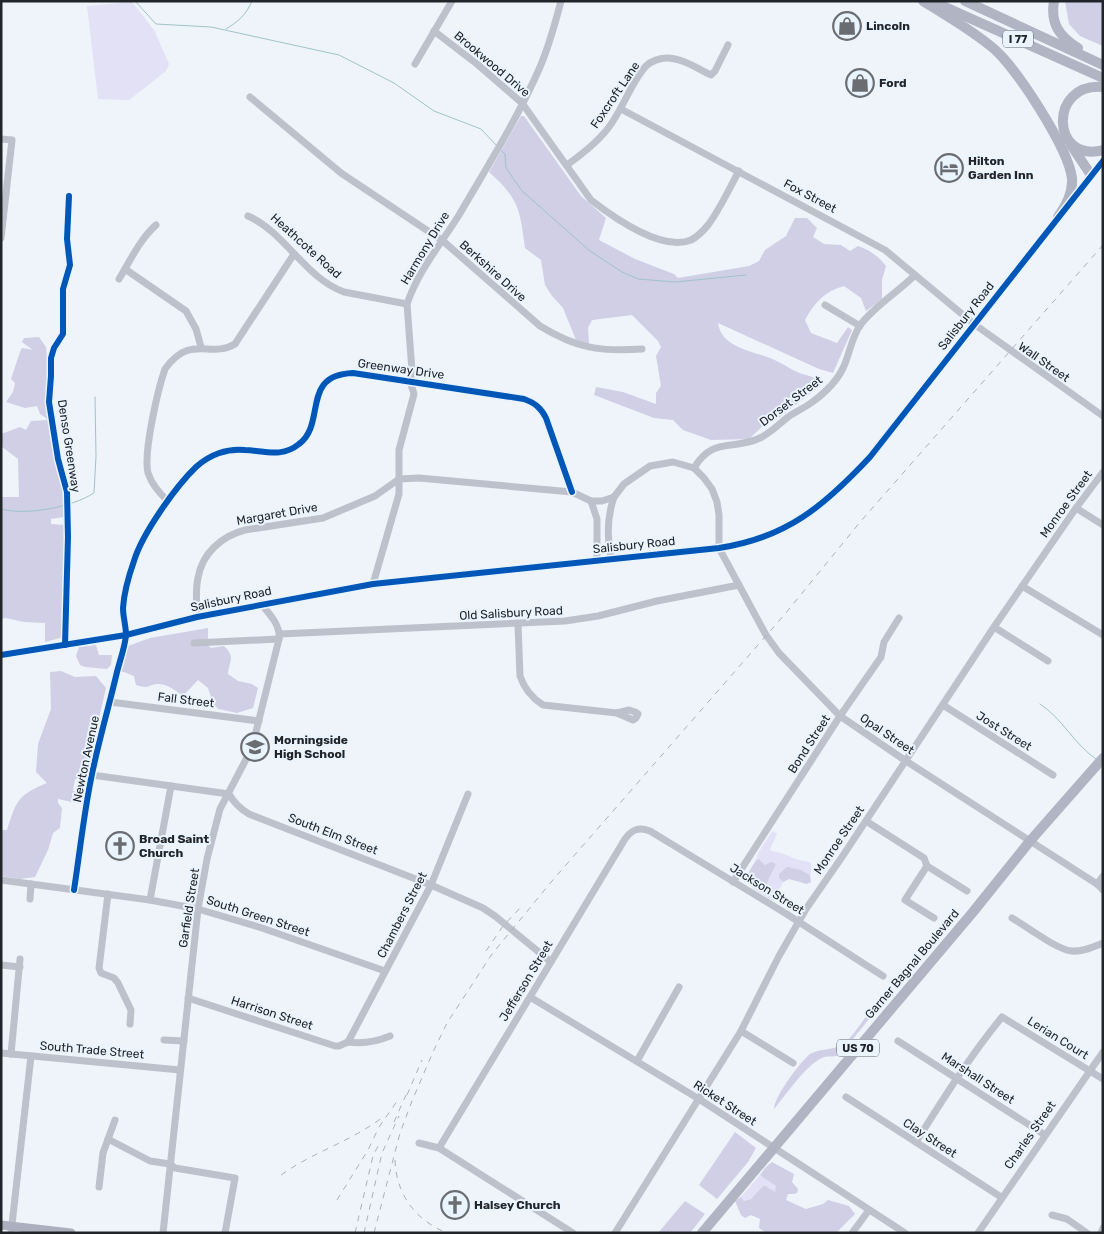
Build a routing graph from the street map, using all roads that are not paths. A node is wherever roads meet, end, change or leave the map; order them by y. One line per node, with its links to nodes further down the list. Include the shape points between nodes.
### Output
1 (452, 1): 7 (street)
2 (561, 1): 14 (street, Harmony Drive, via 540,67)
3 (923, 1): 19 (highway, via 994,49 1037,104)
4 (933, 1): 11 (highway, I 77)
5 (965, 1): 10 (highway, I 77)
6 (1054, 1): 10 (highway, via 1052,11 1059,33)
7 (434, 31): 9 (street); 14 (street, Brookwood Drive)
8 (728, 45): 15 (street, Foxcroft Lane, via 715,71 710,74 680,61 658,59 640,73)
9 (416, 64)
10 (1103, 64)
11 (1103, 78)
12 (1103, 87): 17 (highway, via 1088,87 1068,102 1061,123)
13 (250, 97): 28 (street, Berkshire Drive, via 341,173)
14 (522, 103): 21 (street, Brookwood Drive); 28 (street, Harmony Drive)
15 (621, 109): 21 (street, Foxcroft Lane, via 588,150); 22 (street, Fox Street)
16 (1, 139): 27 (street, via 12,140)
17 (1068, 141): 18 (highway, via 1085,151); 23 (highway)
18 (1103, 150)
19 (1063, 153): 23 (highway); 25 (highway, via 1072,179 1071,193)
20 (1103, 161): 23 (street, Salisbury Road)
21 (567, 165): 22 (street, Brookwood Drive, via 583,190 601,208 635,229 671,243 690,240 709,224)
22 (739, 171): 31 (street, Fox Street, via 869,240)
23 (1091, 176): 25 (street, Salisbury Road)
24 (248, 216): 29 (street, Heathcote Road, via 260,221)
25 (1058, 217): 35 (street, Salisbury Road)
26 (156, 225): 30 (street, via 142,240)
27 (1, 238)
28 (442, 241): 33 (street, Harmony Drive, via 419,275); 38 (street, Berkshire Drive, via 523,313 558,337 599,349)
29 (294, 254): 33 (street, Heathcote Road, via 335,288); 37 (street, via 238,340 225,348)
30 (125, 269): 32 (street); 37 (street, via 186,311)
31 (915, 275): 35 (street, Fox Street); 36 (street, Dorset Street)
32 (119, 279)
33 (407, 304): 39 (street, Harmony Drive)
34 (825, 305): 36 (street)
35 (974, 324): 40 (street, Wall Street); 50 (street, Salisbury Road, via 845,485 816,510 775,532 757,540)
36 (860, 326): 41 (street, Dorset Street, via 843,367 823,394 762,437 711,450)
37 (201, 347): 46 (street, via 180,353 171,360 161,379 148,443 148,471 152,483)
38 (642, 350)
39 (410, 381): 43 (street, Harmony Drive, via 414,394 399,450); 44 (street, Greenway Drive, via 534,402 546,418); 46 (street, Greenway Drive, via 353,373 332,377 323,385 311,426 301,443 279,453 243,449 220,453 196,468)
40 (1102, 417)
41 (694, 468): 45 (street, via 673,462 650,466 624,484); 50 (street, via 708,483 717,502)
42 (1103, 472): 48 (street, Monroe Street)
43 (399, 479): 44 (street); 53 (street, Harmony Drive, via 394,515); 57 (street, Margaret Drive, via 375,496 323,518 245,530 221,540 199,573)
44 (572, 492): 47 (street)
45 (614, 497): 47 (street); 51 (street, via 609,514)
46 (168, 501): 61 (street, Greenway Drive, via 134,560 123,608)
47 (591, 501): 52 (street, via 597,519)
48 (1076, 508): 49 (street); 55 (street, Monroe Street)
49 (1103, 524)
50 (719, 548): 51 (street, Salisbury Road); 54 (street, Opal Street)
51 (611, 558): 52 (street, Salisbury Road)
52 (598, 560): 53 (street, Salisbury Road)
53 (373, 584): 56 (street, Salisbury Road)
54 (739, 585): 59 (street, Old Salisbury Road, via 583,619); 70 (street, Opal Street, via 780,654)
55 (1022, 586): 60 (street, Monroe Street); 62 (street)
56 (261, 604): 57 (street, Salisbury Road); 63 (street, via 270,613)
57 (198, 617): 61 (street, Salisbury Road)
58 (899, 618): 70 (street, Bond Street, via 884,642 881,658)
59 (518, 624): 63 (street, Old Salisbury Road); 69 (street, via 520,676 536,700 543,705)
60 (994, 628): 66 (street); 68 (street, Monroe Street)
61 (126, 635): 65 (street, Salisbury Road); 67 (street, Newton Avenue)
62 (1103, 635)
63 (280, 636): 64 (street, Old Salisbury Road); 71 (street, Garfield Street)
64 (194, 643)
65 (1, 655)
66 (1048, 661)
67 (110, 702): 71 (street, Fall Street); 74 (street, Newton Avenue)
68 (943, 705): 73 (street, Monroe Street); 75 (street, Jost Street)
69 (617, 713)
70 (840, 716): 73 (street, Opal Street); 85 (street, Bond Street)
71 (259, 721): 77 (street, Garfield Street, via 249,756)
72 (1103, 758): 81 (highway, Garner Bagnal Boulevard / US 70)
73 (906, 761): 79 (street, Monroe Street); 81 (street, Opal Street)
74 (92, 775): 76 (street); 89 (street, Newton Avenue)
75 (1053, 775)
76 (171, 786): 77 (street); 94 (street)
77 (229, 794): 88 (street, South Elm Street, via 240,809 249,814); 95 (street, Garfield Street, via 220,809)
78 (468, 794): 88 (street, Chambers Street)
79 (866, 821): 82 (street, via 924,858); 98 (street, Monroe Street)
80 (636, 829): 85 (street, Jackson Street, via 650,831); 101 (street, Jefferson Street, via 625,839)
81 (1030, 841): 87 (street, Opal Street); 133 (highway, Garner Bagnal Boulevard / US 70)
82 (926, 866): 91 (street); 96 (street, via 905,900)
83 (1103, 876): 87 (street)
84 (1, 880): 86 (street, South Green Street)
85 (733, 882): 98 (street, Jackson Street)
86 (31, 884): 89 (street, South Green Street); 93 (street)
87 (1097, 884): 90 (street, Opal Street)
88 (431, 885): 101 (street, South Elm Street, via 483,908); 104 (street, Chambers Street)
89 (74, 890): 92 (street, South Green Street)
90 (1103, 890)
91 (967, 891)
92 (108, 894): 94 (street, South Green Street); 109 (street, via 99,968 118,983 131,1010)
93 (30, 899)
94 (150, 900): 95 (street, South Green Street)
95 (198, 909): 104 (street, South Green Street); 108 (street, Garfield Street)
96 (934, 918)
97 (1012, 918): 99 (street, via 1071,951)
98 (798, 922): 105 (street, Jackson Street); 110 (street, Monroe Street)
99 (1103, 943)
100 (20, 959): 103 (street)
101 (551, 962): 107 (street, Jefferson Street)
102 (1, 965): 103 (street)
103 (20, 968): 118 (street)
104 (385, 971): 115 (street, Chambers Street)
105 (882, 976)
106 (679, 987): 120 (street)
107 (530, 997): 120 (street, Ricket Street); 134 (street, Jefferson Street)
108 (188, 998): 113 (street, Garfield Street); 115 (street, Harrison Street, via 335,1046)
109 (130, 1024)
110 (741, 1030): 121 (street); 127 (street, Monroe Street)
111 (390, 1036): 115 (street, Harrison Street, via 368,1043)
112 (164, 1040): 113 (street)
113 (184, 1041): 122 (street, Garfield Street)
114 (898, 1041): 124 (street, Marshall Street)
115 (348, 1042)
116 (1103, 1052): 123 (street, Charles Street)
117 (1, 1053): 118 (street, South Trade Street)
118 (11, 1054): 119 (street, South Trade Street)
119 (31, 1056): 122 (street, South Trade Street); 142 (street)
120 (637, 1061): 127 (street, Ricket Street)
121 (793, 1063)
122 (180, 1070): 135 (street, Garfield Street)
123 (1089, 1070): 124 (street, Lerian Court, via 1002,1016); 125 (street, Lerian Court); 129 (street, Charles Street)
124 (956, 1077): 129 (street, Marshall Street); 131 (street)
125 (1103, 1079)
126 (846, 1097): 131 (street, Clay Street)
127 (699, 1099): 133 (street, Ricket Street); 147 (street, Monroe Street)
128 (115, 1120): 130 (street)
129 (1045, 1134): 137 (street, Charles Street)
130 (108, 1140): 135 (street, via 150,1161); 136 (street)
131 (916, 1142): 137 (street, Clay Street)
132 (419, 1143): 134 (street)
133 (773, 1147): 138 (street, Ricket Street); 148 (highway, Garner Bagnal Boulevard / US 70)
134 (439, 1148): 146 (street)
135 (170, 1164): 144 (street, Garfield Street); 145 (street, via 175,1168 236,1178)
136 (99, 1187)
137 (1001, 1198): 151 (street, Charles Street)
138 (869, 1210): 149 (street); 150 (street, Ricket Street)
139 (1052, 1215): 152 (street, via 1067,1219)
140 (1, 1225): 142 (main road)
141 (1103, 1228): 153 (street)
142 (12, 1230): 143 (main road)
143 (71, 1233)
144 (163, 1233)
145 (225, 1233)
146 (573, 1233)
147 (615, 1233)
148 (702, 1233)
149 (852, 1233)
150 (905, 1233)
151 (978, 1233)
152 (1087, 1233)
153 (1101, 1233)

